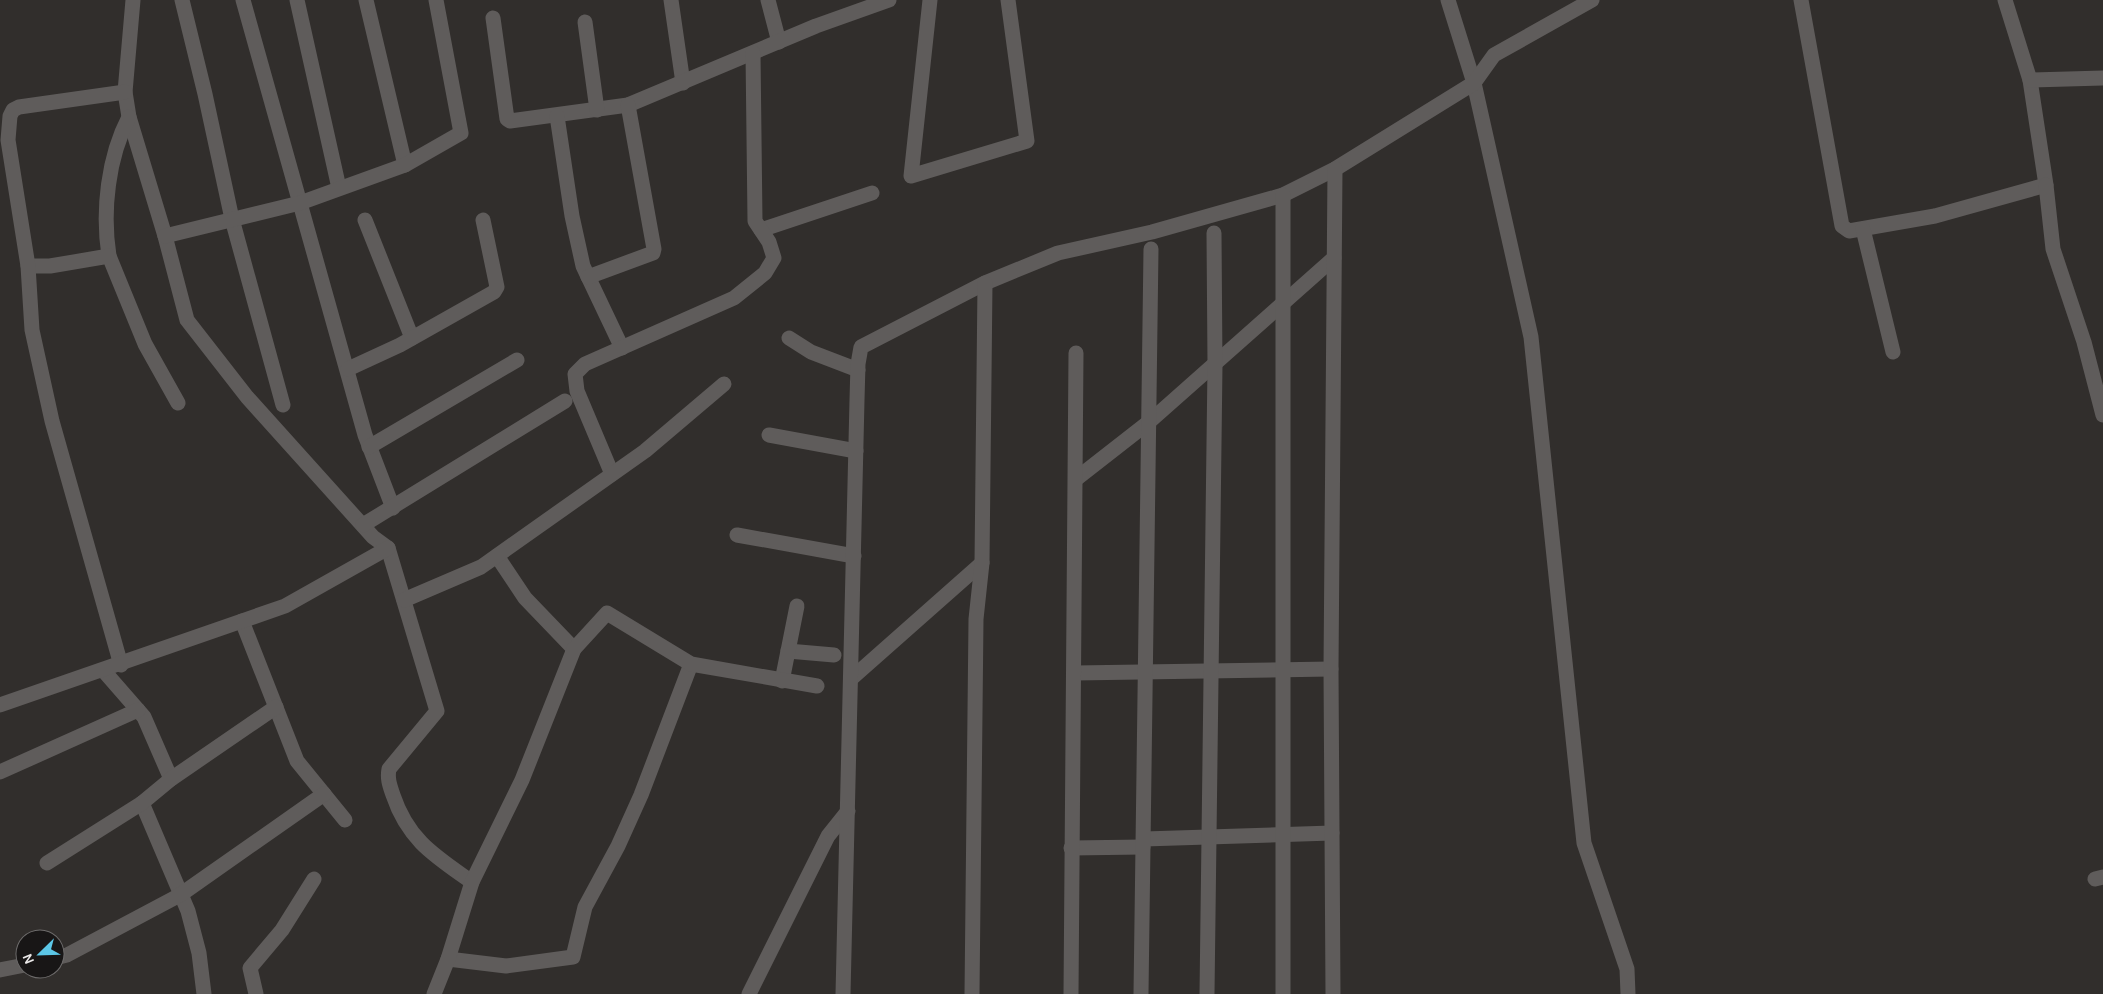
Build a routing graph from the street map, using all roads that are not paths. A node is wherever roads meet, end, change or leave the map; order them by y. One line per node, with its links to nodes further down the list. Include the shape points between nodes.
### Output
1 (133, 0): 24 (street)
2 (182, 0): 37 (street)
3 (243, 0): 36 (street)
4 (297, 0): 33 (street)
5 (366, 0): 30 (street)
6 (436, 0): 30 (street, via 461,133)
7 (671, 0): 23 (street)
8 (768, 0): 18 (street)
9 (889, 0): 18 (street)
10 (930, 0): 11 (street, via 910,176 1027,141)
11 (1008, 0)
12 (1448, 0): 22 (street)
13 (1592, 0): 22 (street, via 1494,55)
14 (1801, 0): 40 (street, via 1842,226 1849,231)
15 (2005, 0): 21 (street)
16 (493, 18): 27 (street, via 507,119)
17 (585, 22): 26 (street)
18 (779, 42): 19 (street)
19 (753, 53): 23 (street); 41 (street, via 755,221)
20 (2103, 78): 21 (street)
21 (2030, 80): 32 (street)
22 (1474, 83): 31 (street); 128 (street, via 1530,337 1584,843 1626,969)
23 (683, 84): 25 (street)
24 (125, 92): 28 (street); 29 (street, via 20,107 10,116)
25 (628, 105): 26 (street); 48 (street, via 654,249 653,253)
26 (597, 110): 27 (street)
27 (557, 116): 48 (street, via 572,216)
28 (129, 117): 43 (street); 45 (street, via 114,157 106,233)
29 (4, 140): 47 (street)
30 (405, 165): 33 (street)
31 (1336, 169): 35 (street); 46 (street)
32 (2046, 185): 40 (street, via 1935,216); 64 (street, via 2052,249 2084,342)
33 (339, 188): 36 (street)
34 (872, 193): 41 (street)
35 (1284, 195): 49 (street, via 1152,232 1058,253); 50 (street)
36 (300, 203): 37 (street); 58 (street)
37 (232, 219): 43 (street); 63 (street)
38 (366, 220): 51 (street)
39 (483, 220): 51 (street, via 496,287 494,292)
40 (1863, 229): 54 (street)
41 (761, 230): 53 (street, via 774,258 765,273 734,298)
42 (1214, 233): 57 (street)
43 (165, 236): 72 (street, via 187,320 247,397)
44 (1151, 249): 65 (street)
45 (109, 256): 47 (street, via 50,266); 62 (street, via 145,344)
46 (1334, 258): 50 (street); 86 (street)
47 (28, 266): 84 (street, via 32,330 52,421)
48 (588, 277): 53 (street)
49 (985, 283): 59 (street, via 861,346); 77 (street)
50 (1284, 305): 57 (street); 88 (street)
51 (412, 338): 58 (street)
52 (789, 338): 59 (street, via 811,352)
53 (622, 348): 69 (street, via 586,364 575,374 577,391)
54 (1893, 352)
55 (1076, 353): 70 (street)
56 (517, 360): 67 (street)
57 (1215, 365): 65 (street); 89 (street)
58 (348, 369): 67 (street)
59 (858, 370): 68 (street)
60 (724, 384): 69 (street, via 645,451)
61 (565, 401): 71 (street)
62 (178, 403)
63 (283, 405)
64 (2103, 416)
65 (1149, 422): 70 (street); 90 (street)
66 (769, 435): 68 (street)
67 (369, 447): 71 (street)
68 (856, 451): 76 (street)
69 (612, 474): 75 (street)
70 (1076, 479): 91 (street)
71 (393, 508): 72 (street)
72 (363, 525): 74 (street)
73 (737, 535): 76 (street)
74 (388, 548): 78 (street); 80 (street, via 285,606)
75 (496, 556): 78 (street, via 481,567); 81 (street, via 525,598)
76 (854, 556): 92 (street)
77 (982, 563): 92 (street); 122 (street, via 976,619)
78 (404, 600): 111 (street, via 437,711 389,769 388,778 400,817 428,851)
79 (797, 606): 82 (street)
80 (242, 621): 84 (street); 96 (street)
81 (574, 649): 85 (street, via 607,613); 111 (street, via 522,780)
82 (788, 651): 83 (street); 93 (street)
83 (834, 655)
84 (121, 664): 87 (street)
85 (691, 664): 93 (street); 114 (street, via 641,795 585,907 573,957 506,966)
86 (1330, 669): 88 (street); 104 (street)
87 (103, 670): 95 (street); 97 (street)
88 (1284, 670): 89 (street); 105 (street)
89 (1211, 671): 90 (street); 106 (street)
90 (1146, 672): 91 (street); 107 (street)
91 (1075, 673): 108 (street)
92 (852, 678): 102 (street)
93 (782, 681): 94 (street)
94 (817, 686)
95 (0, 705)
96 (276, 707): 99 (street); 100 (street, via 297,761)
97 (138, 710): 98 (street); 99 (street)
98 (0, 772)
99 (170, 779): 101 (street)
100 (324, 794): 103 (street); 112 (street)
101 (142, 803): 109 (street); 112 (street)
102 (848, 811): 120 (street, via 828,836); 121 (street)
103 (345, 820)
104 (1332, 833): 105 (street); 127 (street)
105 (1284, 834): 106 (street); 126 (street)
106 (1209, 836): 107 (street); 125 (street)
107 (1144, 843): 108 (street); 124 (street)
108 (1071, 848): 123 (street)
109 (47, 863)
110 (314, 879): 118 (street, via 282,930 250,968)
111 (472, 882): 114 (street)
112 (180, 896): 113 (street); 117 (street, via 188,911 199,953)
113 (65, 956)
114 (448, 959): 119 (street)
115 (15, 967): 116 (street)
116 (0, 970)
117 (204, 994)
118 (256, 994)
119 (434, 994)
120 (749, 994)
121 (843, 994)
122 (972, 994)
123 (1071, 994)
124 (1141, 994)
125 (1207, 994)
126 (1283, 994)
127 (1333, 994)
128 (1628, 994)

